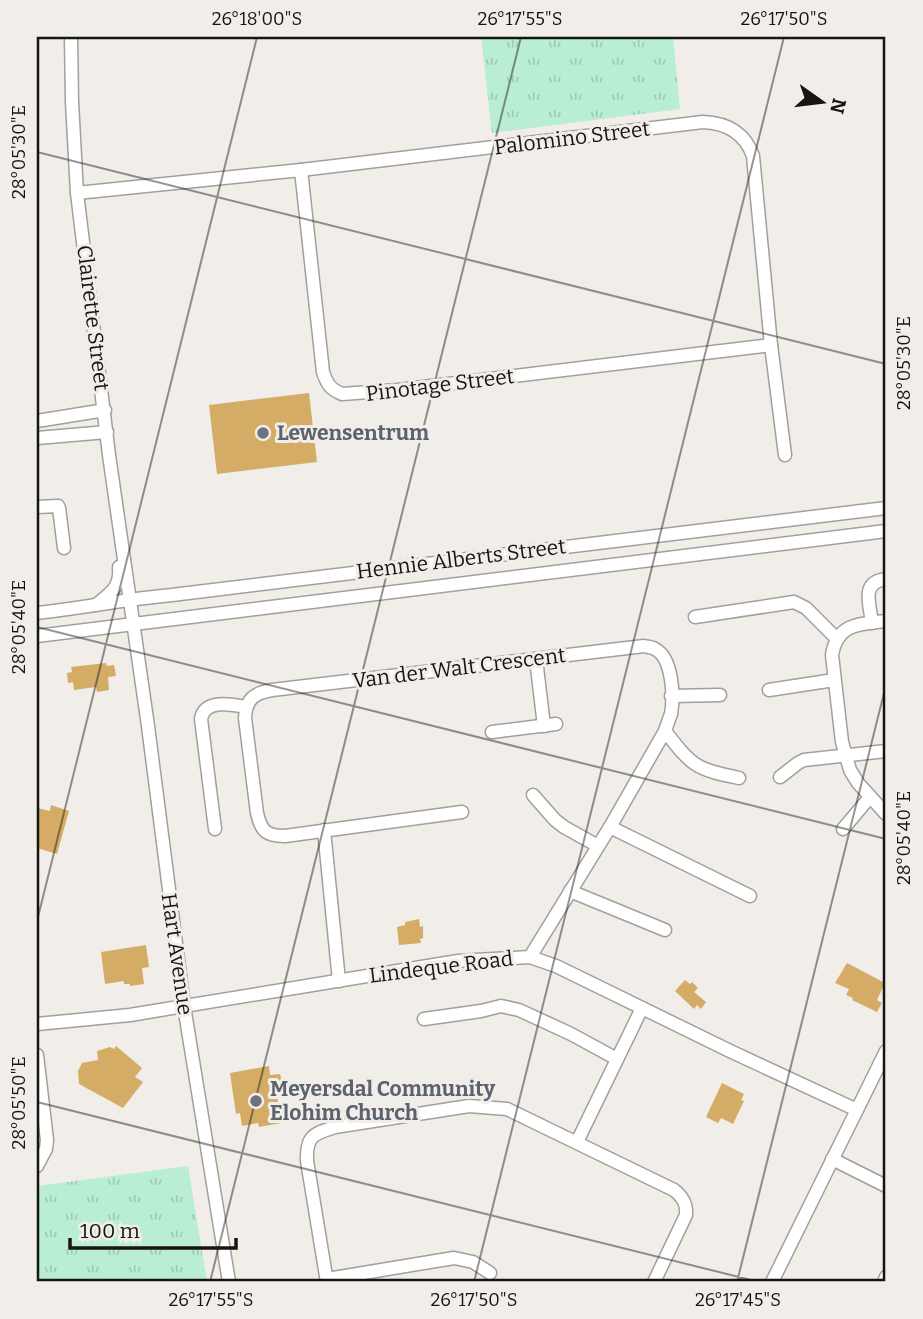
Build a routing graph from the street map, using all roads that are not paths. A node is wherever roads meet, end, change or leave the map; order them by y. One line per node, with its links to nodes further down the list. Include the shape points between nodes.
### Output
1 (71, 37): 3 (street, Clairette Street)
2 (301, 170): 3 (street, Palomino Street); 4 (street, Palomino Street, via 716,122 741,135 753,156); 4 (street, Pinotage Street, via 323,372 333,391 353,395)
3 (77, 192): 5 (street, Clairette Street)
4 (771, 345): 9 (street, Palomino Street)
5 (105, 410): 6 (street); 7 (street, Clairette Street)
6 (37, 421)
7 (107, 432): 8 (street); 10 (street, Clairette Street)
8 (37, 438)
9 (785, 455)
10 (115, 500): 16 (street, Clairette Street); 17 (street, via 119,580)
11 (37, 507): 14 (street, via 60,508)
12 (886, 508): 16 (street, Hennie Alberts Street)
13 (886, 531): 22 (street, Hennie Alberts Street)
14 (64, 548)
15 (886, 579): 21 (street, via 870,587)
16 (130, 599): 17 (street, Hennie Alberts Street); 22 (street, Hart Avenue)
17 (95, 605): 18 (street, Hennie Alberts Street)
18 (37, 613)
19 (695, 617): 24 (street, via 794,602)
20 (886, 621): 21 (street)
21 (872, 623): 24 (street, via 850,627)
22 (133, 624): 23 (street, Hennie Alberts Street); 51 (street, Hart Avenue)
23 (37, 636)
24 (837, 639): 26 (street, via 832,655)
25 (536, 659): 29 (street, Van der Walt Crescent, via 644,646 656,649 668,665); 30 (street, Van der Walt Crescent, via 260,692); 32 (street, via 550,725)
26 (834, 680): 27 (street); 34 (street)
27 (769, 690)
28 (720, 695): 29 (street)
29 (671, 696): 31 (street, Van der Walt Crescent)
30 (246, 708): 42 (street, via 225,704 202,713); 44 (street, via 259,823 274,836)
31 (665, 731): 36 (street, via 694,764); 41 (street, Van der Walt Crescent)
32 (492, 732)
33 (886, 751): 34 (street)
34 (845, 757): 35 (street, via 804,760); 38 (street)
35 (780, 777)
36 (739, 778)
37 (533, 795): 45 (street, via 555,820)
38 (870, 797): 40 (street); 43 (street)
39 (462, 812): 44 (street)
40 (886, 814)
41 (610, 827): 45 (street, Van der Walt Crescent); 47 (street)
42 (215, 829)
43 (843, 829)
44 (324, 830): 50 (street)
45 (598, 846): 46 (street, Van der Walt Crescent)
46 (570, 891): 48 (street); 49 (street, Van der Walt Crescent)
47 (750, 896)
48 (665, 930)
49 (530, 957): 50 (street, Lindeque Road, via 458,961); 52 (street, Lindeque Road)
50 (339, 981): 51 (street, Lindeque Road)
51 (184, 1006): 54 (street, Lindeque Road); 66 (street, Hart Avenue)
52 (642, 1008): 57 (street); 58 (street, Lindeque Road)
53 (424, 1019): 57 (street, via 501,1006 519,1010)
54 (37, 1024)
55 (886, 1051): 58 (street)
56 (37, 1055): 61 (street, via 47,1140)
57 (617, 1059): 59 (street)
58 (857, 1110): 60 (street)
59 (577, 1142): 65 (street, via 507,1110 469,1106 318,1133 310,1139 307,1161); 67 (street, via 674,1189 685,1203 683,1223)
60 (832, 1159): 62 (street); 68 (street)
61 (37, 1166)
62 (886, 1186)
63 (490, 1273): 65 (street, via 473,1262 454,1258)
64 (886, 1277): 69 (street)
65 (327, 1281)
66 (229, 1282)
67 (654, 1282)
68 (772, 1282)
69 (884, 1282)

